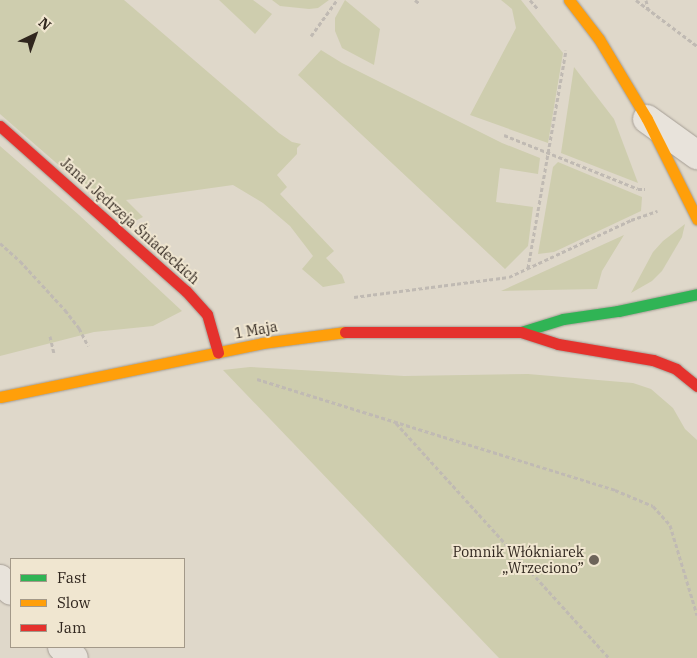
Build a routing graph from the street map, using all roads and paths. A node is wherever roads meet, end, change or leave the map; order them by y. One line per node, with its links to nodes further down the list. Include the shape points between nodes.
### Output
1 (337, 0): 8 (path)
2 (415, 0): 6 (path)
3 (569, 0): 11 (main road, via 599,39)
4 (636, 0): 7 (path)
5 (646, 0): 7 (path)
6 (419, 3)
7 (648, 9): 9 (path)
8 (311, 36)
9 (697, 46)
10 (567, 47): 14 (path)
11 (648, 119): 15 (street); 18 (main road)
12 (0, 126): 25 (main road, Jana i Jędrzeja Śniadeckich, via 186,291 207,314)
13 (504, 134): 14 (path)
14 (550, 154): 16 (path, via 638,189); 20 (path)
15 (697, 155)
16 (648, 188)
17 (666, 208): 20 (path, via 631,220)
18 (697, 219)
19 (0, 244): 27 (path, via 20,261 79,328)
20 (528, 268): 22 (path, via 509,278)
21 (697, 294): 23 (main road, 1 Maja, via 563,319)
22 (353, 298)
23 (521, 332): 25 (main road, 1 Maja, via 345,332); 29 (main road, 1 Maja, via 558,344 653,360 676,369)
24 (50, 336): 26 (path)
25 (218, 352): 27 (main road, 1 Maja)
26 (55, 354)
27 (98, 377): 30 (main road, 1 Maja)
28 (256, 378): 31 (path)
29 (697, 386)
30 (0, 397)
31 (396, 422): 34 (path, via 615,490 653,506 670,525); 37 (path)
32 (0, 579): 33 (street)
33 (10, 590)
34 (697, 615)
35 (63, 648): 36 (street)
36 (74, 658)
37 (609, 658)

